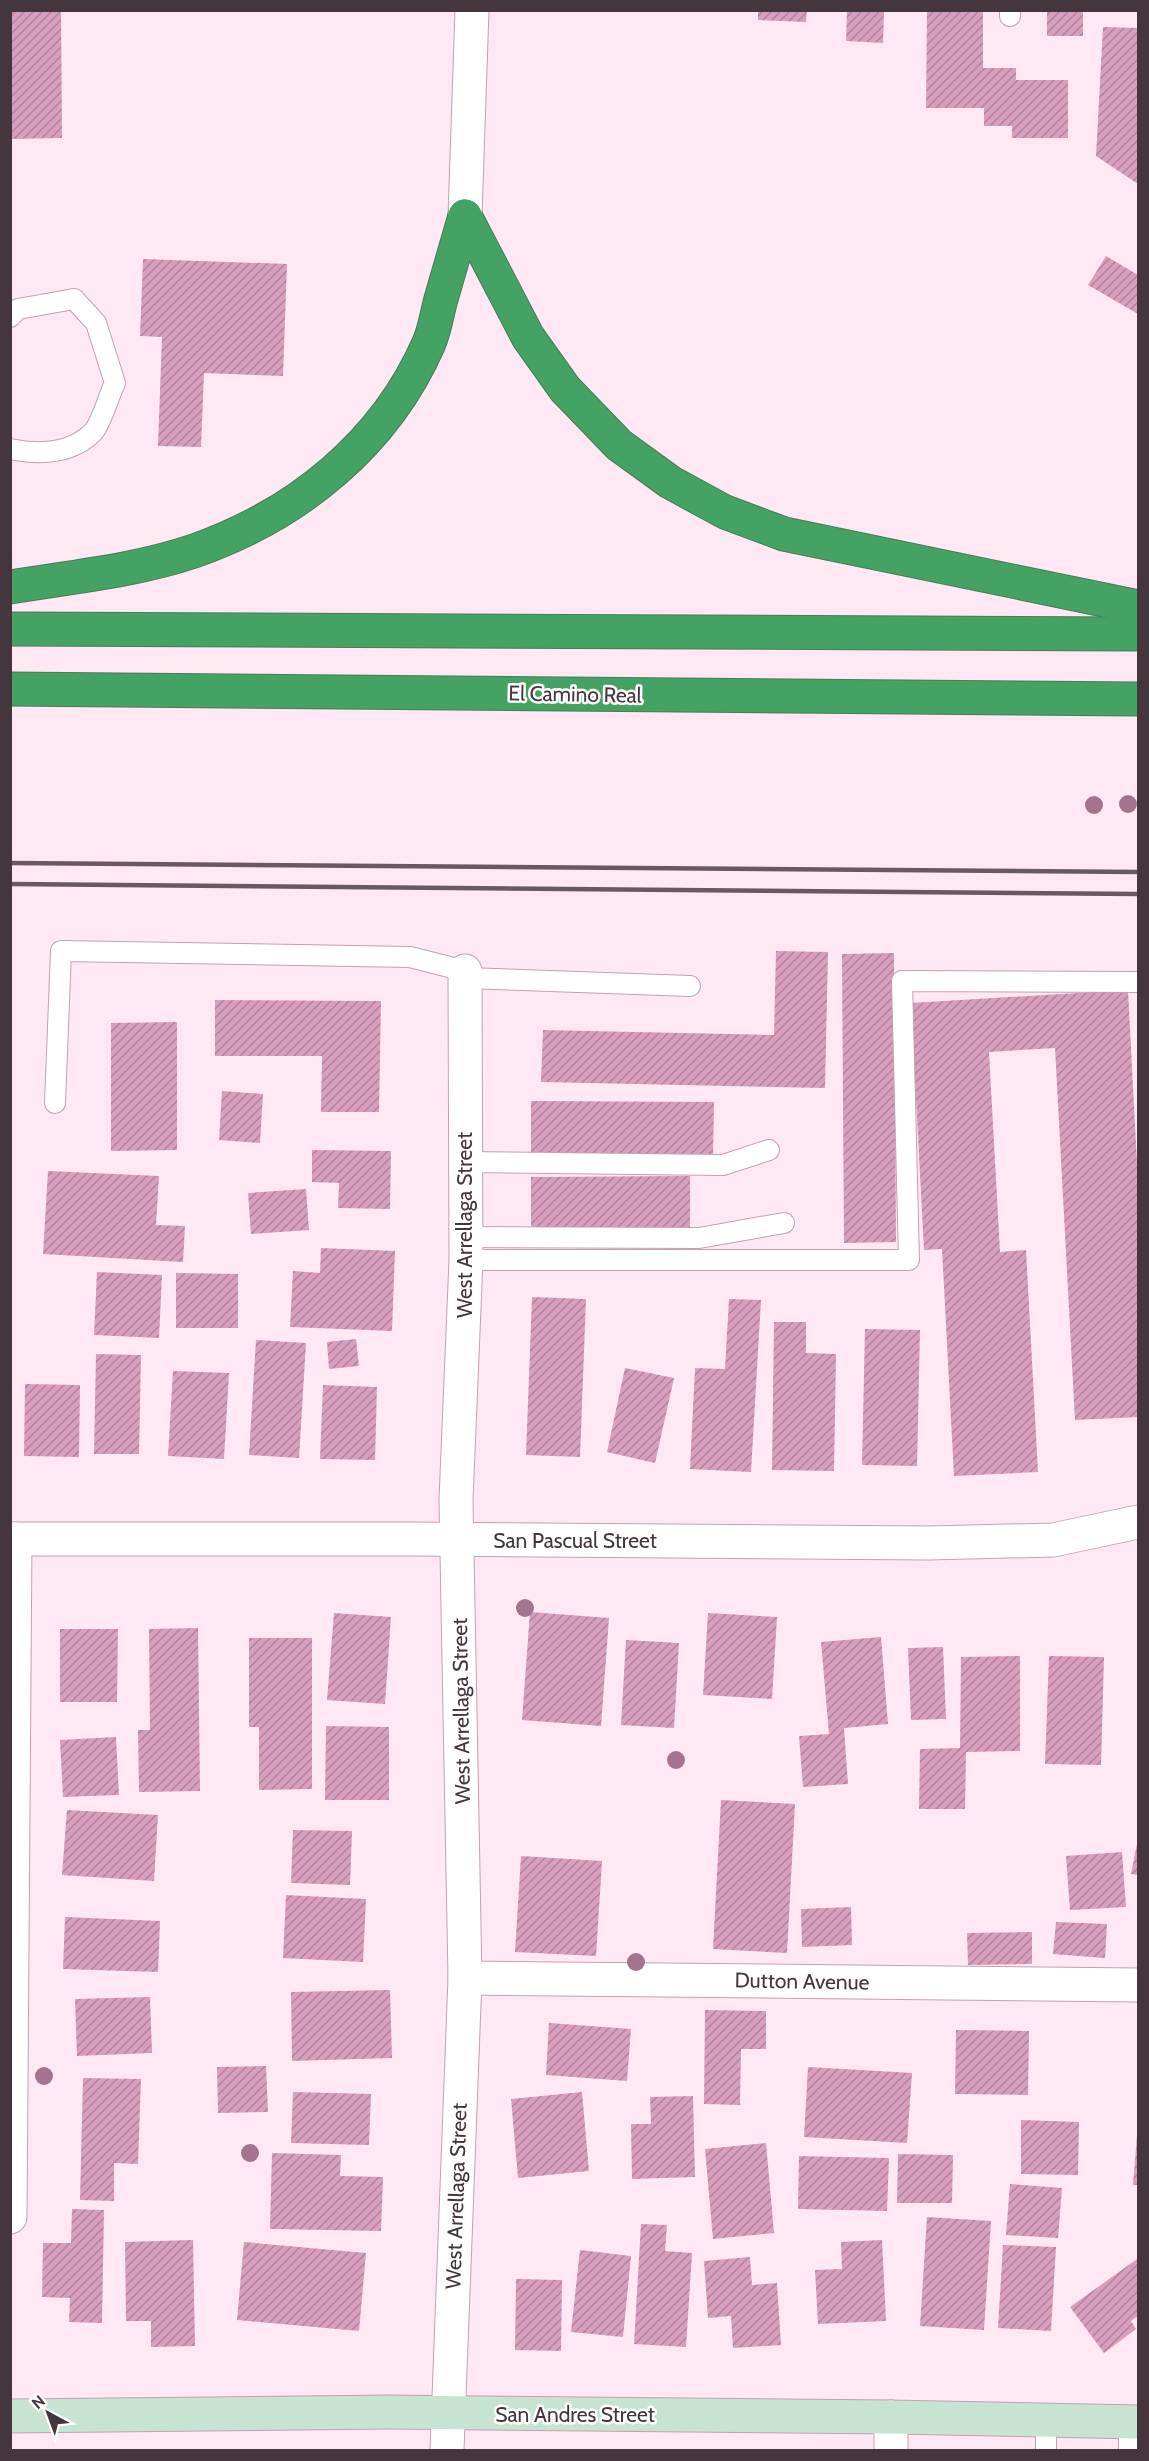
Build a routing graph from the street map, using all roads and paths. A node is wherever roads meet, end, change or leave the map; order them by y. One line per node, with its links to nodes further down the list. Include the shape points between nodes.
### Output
1 (471, 10): 2 (street)
2 (465, 216): 5 (highway, via 430,342 405,389 376,431 335,470 298,500 248,529 193,551 136,566); 6 (highway, via 528,337 565,389 620,445 670,482 725,512 784,534)
3 (10, 317): 4 (lane, via 18,309 74,299 96,323 115,383 94,430 68,450 27,453)
4 (10, 449)
5 (10, 587)
6 (1138, 607)
7 (10, 629): 8 (highway)
8 (1138, 634)
9 (10, 689): 10 (highway, El Camino Real)
10 (1138, 699)
11 (465, 974): 13 (lane); 14 (lane, via 410,957 61,951); 16 (street, West Arrellaga Street)
12 (1138, 982): 18 (lane, via 902,981 909,1260)
13 (690, 986)
14 (55, 1103)
15 (769, 1150): 16 (lane, via 723,1164)
16 (465, 1162): 18 (street, West Arrellaga Street)
17 (784, 1223): 18 (lane, via 699,1238)
18 (466, 1249): 21 (street, West Arrellaga Street, via 456,1500)
19 (1138, 1522): 21 (street, San Pascual Street, via 1053,1540 940,1543)
20 (13, 1539): 21 (street, San Pascual Street); 24 (street)
21 (458, 1540): 22 (street, West Arrellaga Street)
22 (465, 1978): 23 (street, Dutton Avenue); 25 (street, West Arrellaga Street)
23 (1138, 1985)
24 (10, 2217)
25 (447, 2413): 26 (street, San Andres Street); 27 (street, San Andres Street); 30 (street, West Arrellaga Street)
26 (10, 2416)
27 (891, 2417): 29 (street, San Andres Street); 31 (street)
28 (1132, 2431): 29 (street, San Andres Street)
29 (1046, 2435)
30 (447, 2451)
31 (891, 2451)

